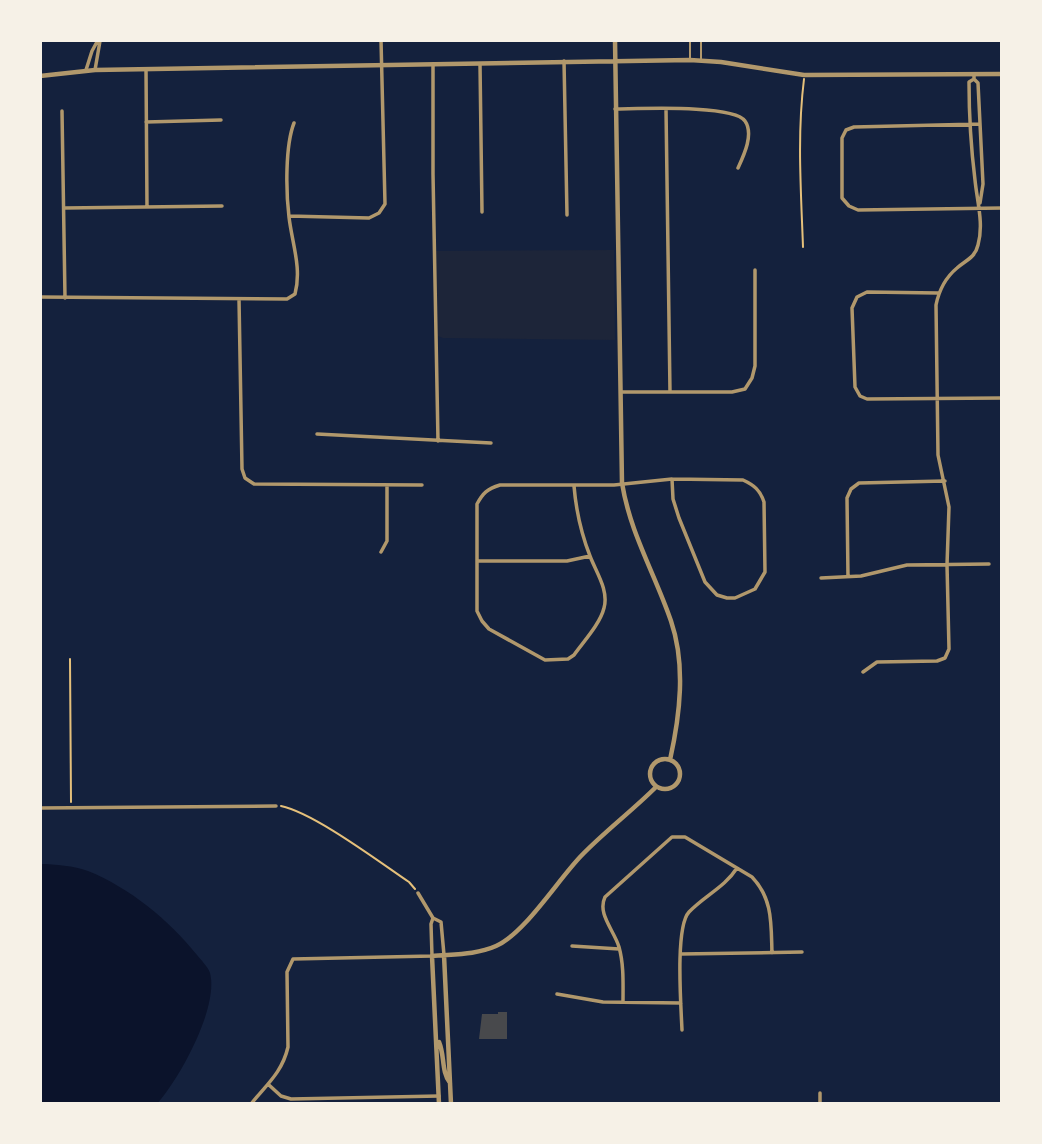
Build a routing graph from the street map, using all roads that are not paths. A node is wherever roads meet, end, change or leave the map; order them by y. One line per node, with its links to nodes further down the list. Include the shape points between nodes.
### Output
1 (99, 40): 14 (street); 15 (street)
2 (382, 40): 12 (street)
3 (615, 40): 8 (street)
4 (690, 40): 6 (lane)
5 (701, 40): 9 (lane)
6 (690, 60): 8 (street); 9 (street)
7 (564, 61): 8 (street); 10 (street); 34 (street)
8 (615, 61): 19 (street)
9 (701, 61): 18 (street, via 804,75)
10 (480, 63): 11 (street); 33 (street)
11 (433, 64): 12 (street); 46 (street)
12 (382, 65): 13 (street); 35 (street, via 385,204 369,218)
13 (146, 69): 15 (street); 23 (street)
14 (86, 70): 15 (street); 17 (street)
15 (96, 70)
16 (1002, 74): 18 (street)
17 (40, 76)
18 (974, 77): 25 (street, via 969,82); 26 (street)
19 (615, 109): 20 (street); 41 (street)
20 (666, 109): 27 (street, via 706,110 744,119 746,150); 42 (street)
21 (62, 111): 30 (street)
22 (221, 120): 23 (street)
23 (146, 122): 29 (street)
24 (294, 124): 35 (street, via 288,138)
25 (969, 124): 26 (street); 31 (street); 31 (street, via 846,130 842,138 842,198 858,209)
26 (980, 124): 31 (street, via 983,184)
27 (738, 168)
28 (222, 206): 29 (street)
29 (147, 207): 30 (street)
30 (65, 208): 39 (street)
31 (979, 208): 32 (street); 37 (street, via 978,247)
32 (1002, 208)
33 (482, 212)
34 (567, 215)
35 (289, 216): 40 (street, via 297,258 295,295)
36 (755, 270): 42 (street, via 752,378 745,388 732,392)
37 (939, 293): 44 (street); 44 (street, via 866,292 852,308 855,387 860,396)
38 (40, 297): 39 (street)
39 (65, 298): 40 (street)
40 (239, 299): 51 (street, via 245,478 254,484)
41 (619, 392): 42 (street); 50 (street)
42 (670, 392)
43 (1002, 398): 44 (street)
44 (937, 399): 49 (street, via 938,455)
45 (317, 434): 46 (street)
46 (438, 441): 47 (street)
47 (491, 443)
48 (672, 479): 48 (street, via 679,518 705,582 727,598 755,589 765,572 761,492 743,480); 50 (street)
49 (945, 481): 57 (street); 59 (street, via 859,483 851,489)
50 (622, 483): 53 (street); 62 (street, via 626,512 677,644 678,720)
51 (387, 485): 52 (street); 54 (street, via 387,541)
52 (422, 485)
53 (573, 486): 55 (street); 56 (street, via 500,485 488,489 477,504)
54 (381, 552)
55 (590, 556): 56 (street, via 567,561); 56 (street, via 605,593 604,612 574,655 556,661 545,660 482,621 477,611)
56 (477, 561)
57 (947, 565): 58 (street); 59 (street, via 907,565); 61 (street, via 949,649 945,658 877,662)
58 (989, 565)
59 (848, 577): 60 (street)
60 (821, 578)
61 (863, 672)
62 (670, 760): 63 (street, via 660,760 650,769); 63 (street, via 679,767 678,783 666,790)
63 (656, 787): 74 (street, via 592,845 517,930 497,946)
64 (276, 806): 65 (street)
65 (40, 808)
66 (737, 868): 70 (street, via 685,837 672,837 605,897 601,912); 72 (street, via 761,886 771,908); 73 (street, via 684,918)
67 (418, 893): 68 (street)
68 (433, 918): 74 (street, via 441,922); 75 (street)
69 (572, 946): 70 (street)
70 (620, 949): 77 (street)
71 (802, 952): 72 (street)
72 (772, 953): 73 (street)
73 (681, 954): 78 (street)
74 (444, 955): 75 (street); 81 (street)
75 (432, 956): 80 (street); 82 (street, via 293,959 287,972 288,1048)
76 (557, 994): 77 (street)
77 (623, 1002): 78 (street)
78 (681, 1003): 79 (street)
79 (682, 1030)
80 (436, 1036): 81 (street); 84 (street)
81 (450, 1083): 87 (street)
82 (270, 1085): 84 (street, via 291,1099); 85 (street)
83 (820, 1093): 88 (street)
84 (439, 1096): 86 (street)
85 (251, 1104)
86 (439, 1104)
87 (451, 1104)
88 (820, 1104)

